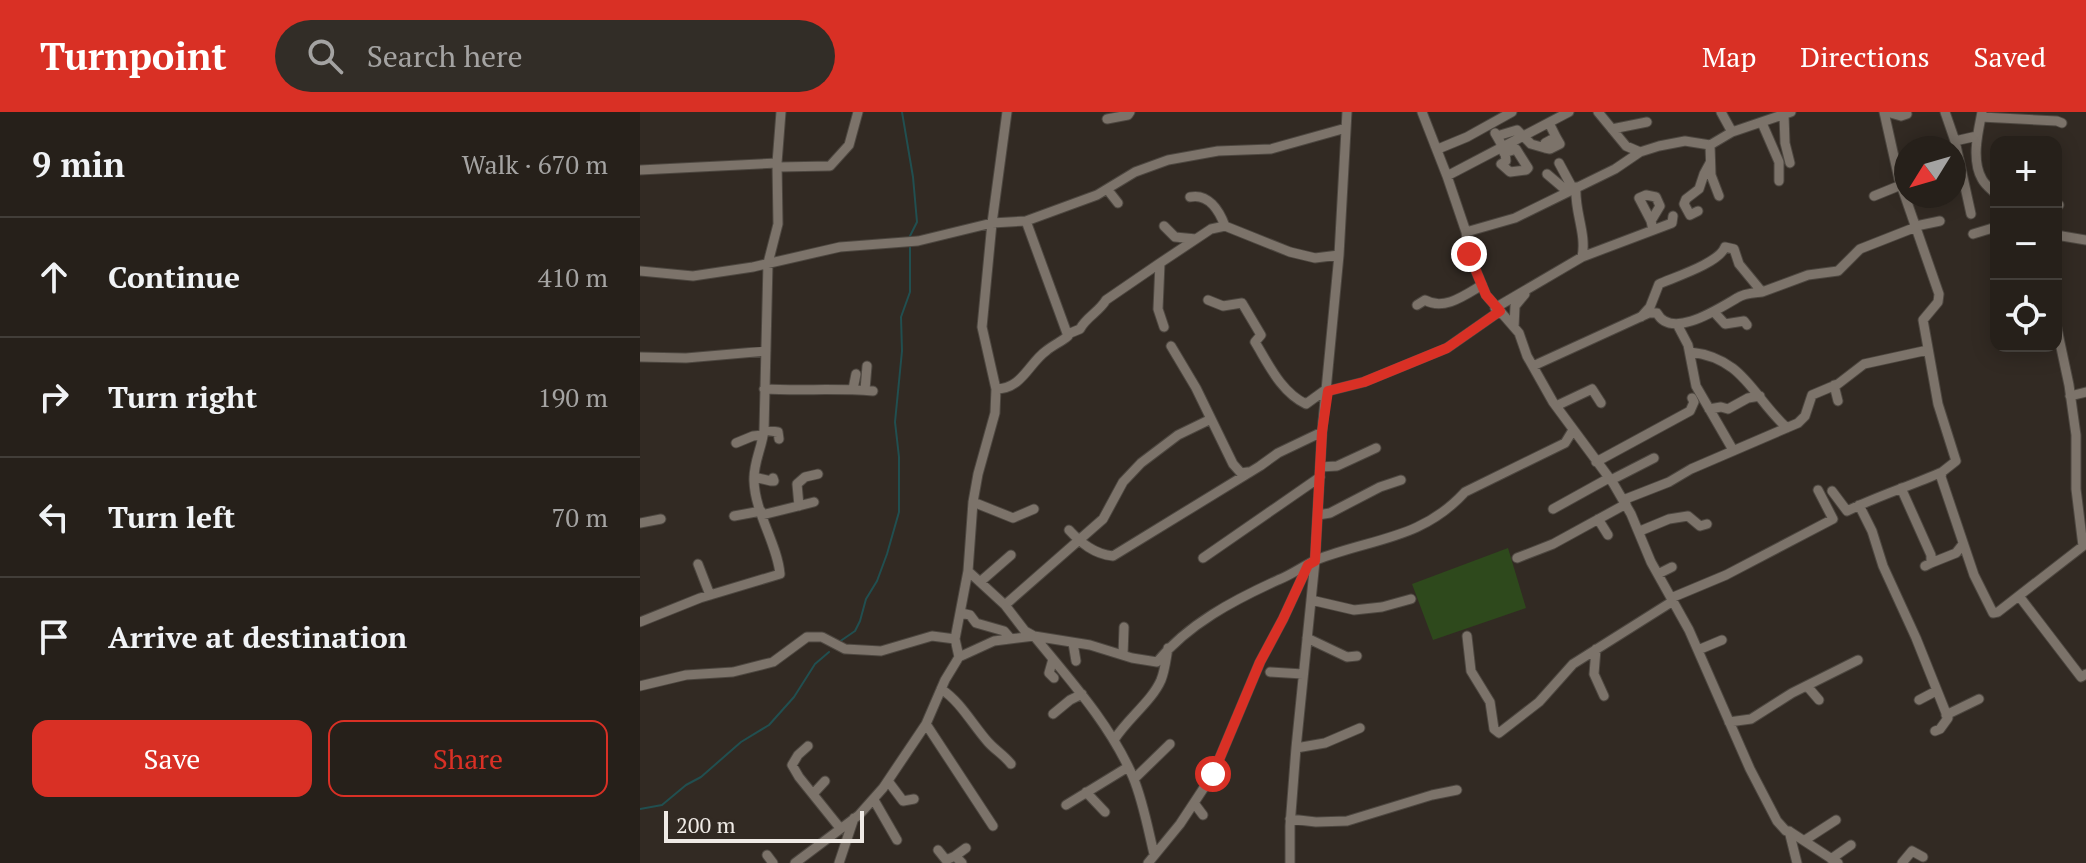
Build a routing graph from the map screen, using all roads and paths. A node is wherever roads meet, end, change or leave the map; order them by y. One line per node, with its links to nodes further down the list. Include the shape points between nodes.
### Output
1 (781, 112): 37 (street)
2 (858, 112): 37 (street, via 849,145 830,166)
3 (1007, 112): 58 (street)
4 (1347, 112): 22 (street)
5 (1422, 112): 30 (street)
6 (1569, 112): 18 (street)
7 (1598, 112): 23 (street)
8 (1721, 112): 24 (street)
9 (1886, 112): 14 (street); 32 (street)
10 (1945, 112): 25 (street)
11 (1129, 113): 16 (street); 21 (street)
12 (1788, 113): 19 (street); 36 (street, via 1785,143)
13 (1505, 114): 30 (street)
14 (1907, 114)
15 (1981, 114): 20 (street); 26 (street)
16 (1107, 119)
17 (1647, 122): 23 (street)
18 (1549, 123): 27 (street); 27 (street, via 1556,137 1545,148)
19 (1762, 123): 24 (street); 41 (street, via 1779,162)
20 (2062, 123)
21 (1131, 126)
22 (1346, 128): 44 (street, via 1271,149 1168,160); 69 (street)
23 (1612, 129): 33 (street, via 1626,146)
24 (1732, 132): 29 (street)
25 (1953, 136)
26 (1977, 136): 28 (street); 43 (street, via 1981,179)
27 (1522, 137): 31 (street); 31 (street, via 1513,129 1496,134)
28 (1966, 138)
29 (1710, 145): 33 (street, via 1685,141); 35 (street)
30 (1438, 149): 40 (street)
31 (1503, 150): 40 (street)
32 (1894, 151)
33 (1640, 152): 45 (street)
34 (1559, 163): 45 (street)
35 (1710, 163): 47 (street); 52 (street, via 1699,189 1684,204 1690,215)
36 (1790, 163)
37 (778, 165): 38 (street); 71 (street, via 778,224)
38 (640, 170)
39 (1547, 174): 45 (street)
40 (1447, 176): 62 (street)
41 (1779, 181)
42 (1894, 188): 48 (street)
43 (1990, 188)
44 (1107, 189): 50 (street); 55 (street)
45 (1572, 189): 62 (street, via 1515,218); 70 (street, via 1584,243)
46 (1966, 191): 53 (street)
47 (1719, 196)
48 (1874, 196)
49 (1190, 197): 57 (street, via 1202,197 1215,206)
50 (1118, 203)
51 (1909, 208): 60 (street)
52 (1698, 211)
53 (1971, 214)
54 (1673, 216): 70 (street, via 1672,223 1652,226)
55 (1026, 221): 58 (street); 87 (street)
56 (1940, 221): 60 (street)
57 (1224, 222): 67 (street); 69 (street, via 1290,252 1315,258)
58 (992, 223): 71 (street, via 918,241 840,247); 100 (street, via 982,327)
59 (1164, 226): 65 (street)
60 (1916, 226): 76 (street, via 1860,249 1838,271 1808,275); 89 (street, via 1939,294 1923,320)
61 (1990, 229): 63 (street)
62 (1466, 232): 74 (street)
63 (1973, 234)
64 (2062, 236): 66 (street)
65 (1175, 237): 67 (street); 68 (street)
66 (2086, 240)
67 (1194, 244): 68 (street)
68 (1175, 252): 72 (street)
69 (1339, 255): 101 (street)
70 (1582, 257): 75 (street)
71 (768, 263): 73 (street, via 693,276); 90 (street)
72 (1160, 263): 85 (street, via 1158,309); 87 (street)
73 (640, 271)
74 (1482, 285): 79 (street, via 1445,303 1425,300); 80 (street)
75 (1529, 290): 77 (street); 80 (street); 86 (street, via 1515,306)
76 (1762, 292): 81 (street, via 1739,296); 82 (street, via 1734,249 1725,247 1706,264 1659,284)
77 (1538, 298)
78 (1208, 300): 101 (street, via 1223,306 1242,303 1261,335 1255,342 1272,371 1300,401 1306,404)
79 (1417, 305)
80 (1498, 309): 86 (street); 101 (street, via 1447,348 1364,382)
81 (1714, 312): 83 (street, via 1725,324); 84 (street)
82 (1641, 317): 84 (street, via 1657,313 1661,321); 95 (street)
83 (1747, 325)
84 (1678, 326): 91 (street)
85 (1164, 327)
86 (1514, 327): 95 (street)
87 (1068, 334): 100 (street, via 1043,352 1028,374)
88 (1171, 346): 110 (street)
89 (1928, 350): 97 (street, via 1864,364); 123 (street, via 1956,461)
90 (766, 351): 93 (street); 98 (street)
91 (1690, 352): 103 (street, via 1723,361); 109 (street, via 1696,386)
92 (2061, 352): 104 (street)
93 (640, 357)
94 (867, 366): 99 (street, via 869,390)
95 (1533, 366): 108 (street)
96 (856, 374): 99 (street)
97 (1834, 385): 106 (street); 111 (street, via 1812,395 1805,416)
98 (764, 389): 99 (street); 114 (street)
99 (853, 389)
100 (996, 389): 133 (street)
101 (1328, 390): 113 (street)
102 (2086, 392): 104 (street)
103 (1760, 396): 109 (street, via 1728,409); 111 (street)
104 (2070, 396): 161 (street, via 2083,546)
105 (1692, 398): 120 (street, via 1690,411)
106 (1838, 401)
107 (1601, 403): 108 (street, via 1592,389)
108 (1556, 406): 112 (street)
109 (1709, 409): 118 (street)
110 (1211, 419): 121 (street, via 1233,464 1241,473); 149 (street, via 1178,435 1141,463 1123,482 1103,519)
111 (1787, 428): 118 (street)
112 (1573, 430): 120 (street); 154 (street, via 1565,443 1465,492 1423,526)
113 (1322, 432): 121 (street); 122 (street)
114 (763, 433): 115 (street, via 778,432); 116 (street); 125 (street)
115 (779, 439)
116 (736, 443)
117 (1376, 448): 122 (street)
118 (1733, 450): 134 (street)
119 (1654, 458): 127 (street)
120 (1596, 462): 127 (street)
121 (1248, 472): 149 (street, via 1113,556)
122 (1320, 472): 140 (street); 152 (street)
123 (1942, 472): 129 (street); 150 (street)
124 (818, 474): 136 (street, via 797,484)
125 (754, 477): 126 (street); 139 (street)
126 (773, 478)
127 (1610, 479): 134 (street); 138 (street)
128 (1401, 480): 140 (street)
129 (1901, 488): 135 (street); 150 (street, via 1931,555 1928,564 1956,553)
130 (1818, 490): 164 (street, via 1833,519)
131 (1832, 491): 135 (street, via 1847,511)
132 (814, 502): 136 (street)
133 (973, 502): 137 (street, via 1013,518); 157 (street)
134 (1624, 502): 143 (street); 147 (street)
135 (1859, 505): 192 (street)
136 (799, 506): 139 (street)
137 (1034, 509)
138 (1553, 509)
139 (762, 513): 141 (street); 160 (street, via 780,574)
140 (1318, 515): 154 (street)
141 (734, 516)
142 (661, 519): 144 (street)
143 (1598, 519): 148 (street); 153 (street)
144 (640, 523)
145 (1707, 524): 147 (street, via 1700,526 1688,516)
146 (1069, 530): 149 (street)
147 (1640, 531): 158 (street)
148 (1608, 535)
149 (1080, 542): 165 (street)
150 (1963, 544): 161 (street, via 1993,613)
151 (1011, 555): 159 (street)
152 (1203, 558)
153 (1517, 558)
154 (1312, 563): 163 (street); 176 (street, via 1254,590); 218 (street, via 1260,662 1221,758)
155 (698, 564): 160 (street)
156 (1672, 567): 158 (street)
157 (968, 571): 159 (street); 166 (street)
158 (1658, 574): 164 (street)
159 (980, 582): 165 (street)
160 (710, 595): 167 (street)
161 (2019, 596): 188 (street)
162 (1411, 599): 163 (street, via 1354,610)
163 (1311, 600): 172 (street)
164 (1672, 600): 177 (street); 178 (street)
165 (1005, 605): 169 (street)
166 (961, 613): 171 (street); 173 (street)
167 (640, 622)
168 (1124, 627): 179 (street)
169 (1034, 636): 171 (street); 175 (street); 182 (street)
170 (1467, 636): 177 (street, via 1471,671 1490,702 1499,733)
171 (1010, 638): 181 (street)
172 (1307, 638): 180 (street, via 1347,657); 186 (street)
173 (955, 639): 181 (street); 189 (street, via 932,636 881,651 845,649 822,637 807,637 773,662)
174 (1722, 640): 178 (street)
175 (1073, 643): 179 (street); 184 (street)
176 (1168, 648): 179 (street, via 1157,662); 204 (street, via 1156,688)
177 (1596, 649): 194 (street, via 1594,674)
178 (1698, 650): 200 (street)
179 (1123, 655)
180 (1357, 656)
181 (959, 657): 191 (street)
182 (1053, 659): 187 (street, via 1049,673); 193 (street)
183 (1858, 660): 190 (street)
184 (1076, 661)
185 (1270, 672): 186 (street)
186 (1303, 674): 207 (street)
187 (1054, 678)
188 (2084, 678)
189 (640, 686)
190 (1807, 686): 196 (street); 200 (street, via 1751,719)
191 (941, 689): 201 (street); 208 (street)
192 (1936, 691): 197 (street); 199 (street)
193 (1082, 694): 198 (street); 204 (street)
194 (1604, 696)
195 (1979, 699): 199 (street)
196 (1819, 700)
197 (1919, 700)
198 (1053, 714)
199 (1946, 715): 203 (street)
200 (1729, 722): 227 (street, via 1777,821)
201 (926, 724): 212 (street); 225 (street)
202 (1360, 728): 207 (street)
203 (1935, 731)
204 (1114, 740): 209 (street)
205 (1170, 744): 210 (street)
206 (808, 746): 215 (street, via 792,765)
207 (1296, 748): 223 (street)
208 (1011, 764)
209 (1128, 767): 210 (street); 214 (street)
210 (1134, 779): 233 (street)
211 (825, 781): 215 (street)
212 (888, 781): 216 (street, via 903,801); 217 (street)
213 (1457, 790): 223 (street, via 1347,821)
214 (1086, 792): 219 (street); 220 (street)
215 (813, 794): 226 (street)
216 (914, 799)
217 (874, 800): 222 (street); 228 (street)
218 (1194, 803): 221 (street); 233 (street)
219 (1066, 805)
220 (1105, 812)
221 (1203, 815)
222 (854, 818): 226 (street); 238 (street)
223 (1290, 819): 240 (street)
224 (1836, 820): 229 (street)
225 (993, 826)
226 (840, 828): 237 (street)
227 (1789, 831): 229 (street); 241 (street)
228 (897, 840)
229 (1805, 840): 236 (street)
230 (1851, 845): 236 (street)
231 (966, 848): 235 (street)
232 (938, 850): 235 (street, via 946,860)
233 (1154, 854): 239 (street)
234 (1923, 857): 242 (street, via 1912,851)
235 (959, 860)
236 (1834, 861)
237 (795, 863)
238 (839, 863)
239 (1148, 863)
240 (1290, 863)
241 (1797, 863)
242 (1902, 863)

